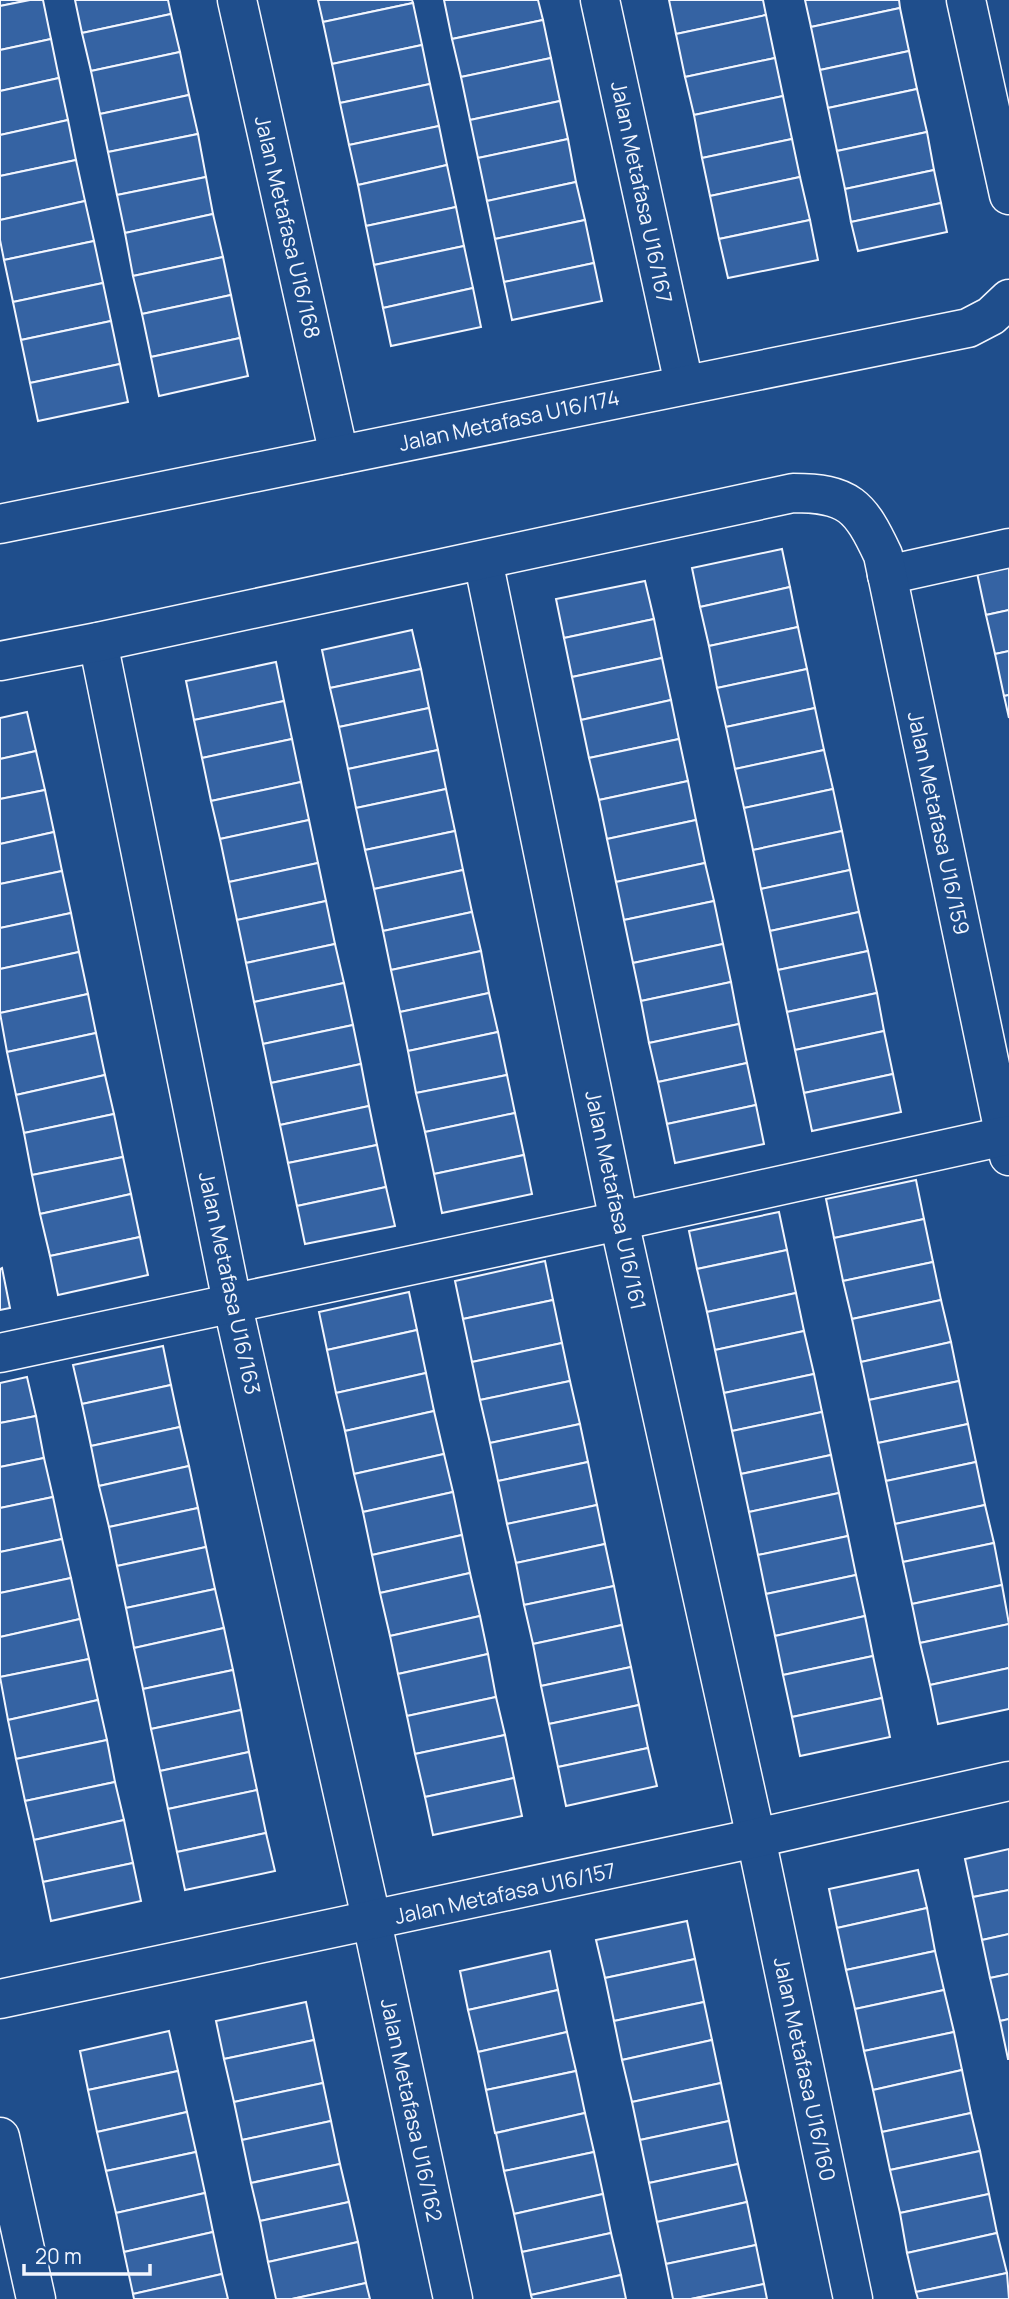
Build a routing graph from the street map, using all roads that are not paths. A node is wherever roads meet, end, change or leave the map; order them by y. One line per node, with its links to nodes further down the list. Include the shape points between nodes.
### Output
1 (237, 0): 7 (street, Jalan Metafasa U16/168)
2 (600, 0): 6 (street, Jalan Metafasa U16/167)
3 (966, 0): 4 (street)
4 (1009, 195)
5 (1009, 299): 6 (street, Jalan Metafasa U16/174, via 968,328)
6 (684, 384): 7 (street, Jalan Metafasa U16/174)
7 (339, 455): 8 (street, Jalan Metafasa U16/174)
8 (0, 523)
9 (1009, 548): 11 (street)
10 (483, 560): 11 (street, Jalan Metafasa U16/159, via 793,493 823,493 846,501 869,525); 12 (street); 15 (street, Jalan Metafasa U16/161)
11 (887, 575): 14 (street, Jalan Metafasa U16/159)
12 (98, 642): 13 (street); 16 (street, Jalan Metafasa U16/163)
13 (0, 661)
14 (1007, 1142): 15 (street)
15 (619, 1221): 16 (street); 19 (street, Jalan Metafasa U16/161)
16 (232, 1302): 17 (street); 20 (street, Jalan Metafasa U16/163)
17 (0, 1353)
18 (1009, 1781): 19 (street, Jalan Metafasa U16/157)
19 (756, 1838): 20 (street, Jalan Metafasa U16/157); 25 (street, Jalan Metafasa U16/160)
20 (372, 1922): 21 (street, Jalan Metafasa U16/157); 24 (street, Jalan Metafasa U16/162)
21 (0, 1999)
22 (0, 2137): 23 (street)
23 (36, 2299)
24 (453, 2299)
25 (853, 2299)

